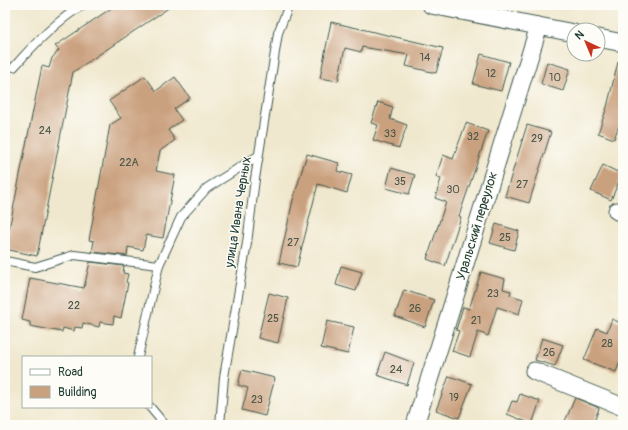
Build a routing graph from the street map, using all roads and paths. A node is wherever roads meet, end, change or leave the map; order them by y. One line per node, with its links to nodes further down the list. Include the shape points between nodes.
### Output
1 (83, 5): 8 (lane, via 30,48)
2 (289, 5): 9 (lane, улица Ивана Черных, via 278,33)
3 (431, 5): 4 (street)
4 (539, 26): 5 (street); 18 (street, Уральский переулок)
5 (566, 31)
6 (606, 40): 7 (street)
7 (623, 44)
8 (14, 67)
9 (258, 156): 11 (lane, via 207,188 181,217); 17 (lane, улица Ивана Черных, via 224,377)
10 (5, 261): 11 (lane, via 35,267 74,255)
11 (159, 265): 12 (lane)
12 (138, 356)
13 (534, 371): 14 (street)
14 (623, 407)
15 (151, 408): 16 (lane)
16 (165, 425)
17 (220, 425)
18 (415, 425)

